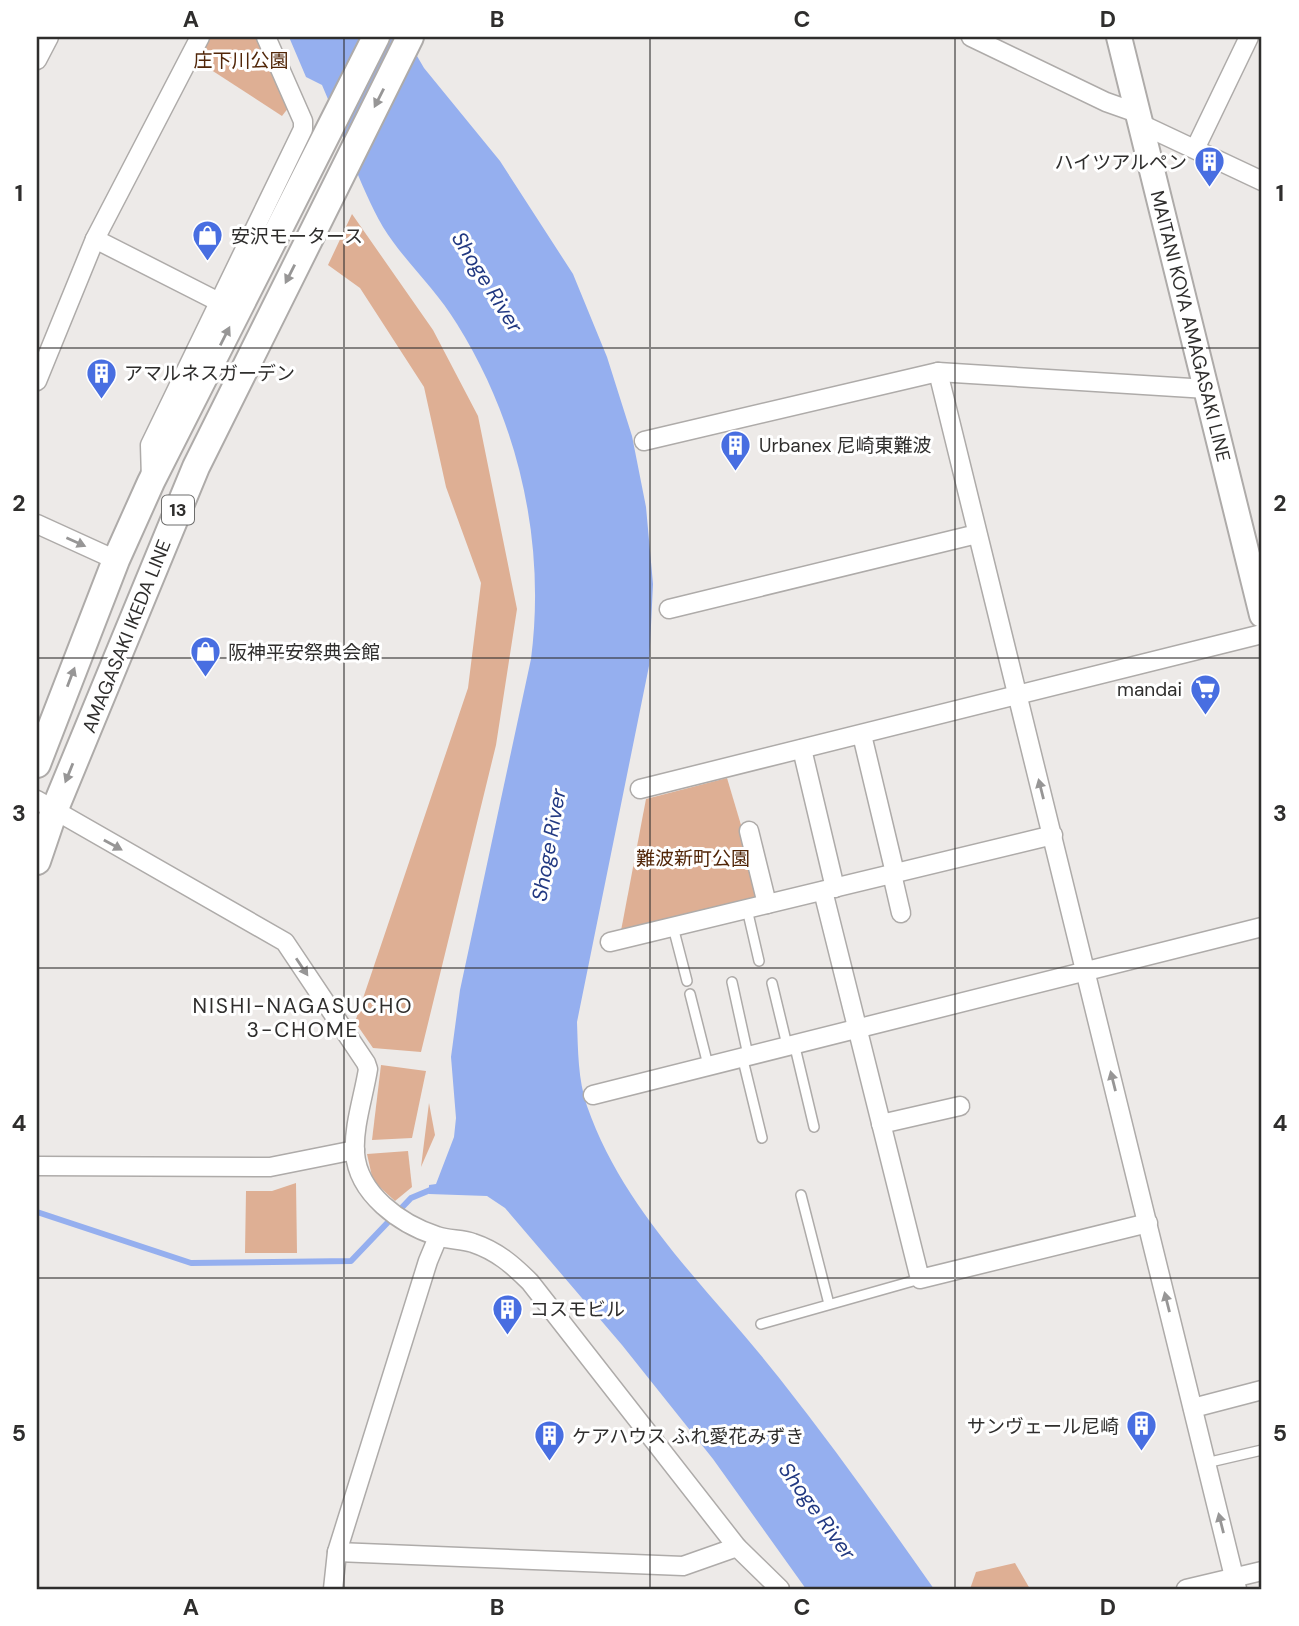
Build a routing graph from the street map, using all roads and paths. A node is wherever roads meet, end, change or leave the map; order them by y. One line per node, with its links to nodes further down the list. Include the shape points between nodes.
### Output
1 (50, 37): 9 (street)
2 (200, 37): 13 (street)
3 (266, 37): 14 (street, via 303,129)
4 (376, 37): 19 (main road, AMAGASAKI IKEDA LINE / 13, one-way to 4)
5 (410, 37): 31 (main road, AMAGASAKI IKEDA LINE / 13, one-way to 31, via 196,467)
6 (971, 37): 10 (street)
7 (1119, 37): 10 (main road, MAITANI KOYA AMAGASAKI LINE)
8 (1249, 37): 11 (street)
9 (37, 60)
10 (1141, 120): 11 (street); 17 (main road, MAITANI KOYA AMAGASAKI LINE)
11 (1196, 147): 12 (street)
12 (1262, 181)
13 (95, 239): 14 (street); 16 (street)
14 (219, 302): 19 (street, via 150,445)
15 (938, 372): 17 (street); 18 (street); 21 (street)
16 (37, 381)
17 (1207, 389): 24 (main road, MAITANI KOYA AMAGASAKI LINE)
18 (644, 440)
19 (151, 482): 22 (main road, AMAGASAKI IKEDA LINE / 13)
20 (37, 524): 22 (street, one-way to 22)
21 (977, 534): 23 (street); 26 (street)
22 (116, 560): 29 (main road, AMAGASAKI IKEDA LINE / 13, one-way to 22)
23 (669, 609)
24 (1262, 615)
25 (1262, 634): 26 (street)
26 (1018, 697): 27 (street); 33 (street, one-way to 26)
27 (862, 736): 28 (street); 35 (street)
28 (803, 749): 30 (street); 36 (street)
29 (37, 764)
30 (640, 789)
31 (45, 806): 34 (main road, AMAGASAKI IKEDA LINE / 13); 58 (street, one-way to 58, via 285,942 369,1069)
32 (749, 831): 37 (street)
33 (1053, 835): 35 (street); 44 (street)
34 (37, 861)
35 (893, 874): 36 (street); 39 (street)
36 (829, 889): 37 (street); 49 (street)
37 (767, 904): 38 (street)
38 (747, 909): 40 (street); 43 (lane)
39 (901, 913)
40 (673, 927): 42 (street); 45 (lane)
41 (1262, 927): 44 (street)
42 (610, 942)
43 (759, 961)
44 (1086, 970): 49 (street); 61 (street, one-way to 44)
45 (687, 981)
46 (732, 982): 51 (lane)
47 (772, 983): 50 (lane)
48 (690, 994): 52 (lane)
49 (856, 1027): 50 (street); 55 (street)
50 (790, 1044): 51 (street); 56 (lane)
51 (745, 1056): 52 (street); 57 (lane)
52 (708, 1065): 53 (street)
53 (593, 1095)
54 (960, 1106): 55 (street)
55 (881, 1124): 63 (street)
56 (814, 1128)
57 (762, 1139)
58 (355, 1150): 59 (street, via 270,1167); 62 (street, via 357,1171 381,1204 401,1220)
59 (37, 1166)
60 (802, 1195): 64 (lane)
61 (1148, 1223): 63 (street); 67 (street, one-way to 61)
62 (438, 1237): 70 (street, via 473,1242 505,1258 530,1282); 71 (street)
63 (920, 1279): 64 (lane)
64 (828, 1304): 65 (lane)
65 (761, 1324)
66 (1262, 1390): 67 (street)
67 (1193, 1408): 69 (street)
68 (1262, 1450): 69 (lane)
69 (1206, 1462): 73 (street, one-way to 69)
70 (737, 1548): 71 (street, via 683,1566); 75 (street)
71 (337, 1552): 74 (street)
72 (1262, 1571): 73 (street)
73 (1236, 1584): 76 (street)
74 (333, 1589)
75 (779, 1589)
76 (1186, 1589)

